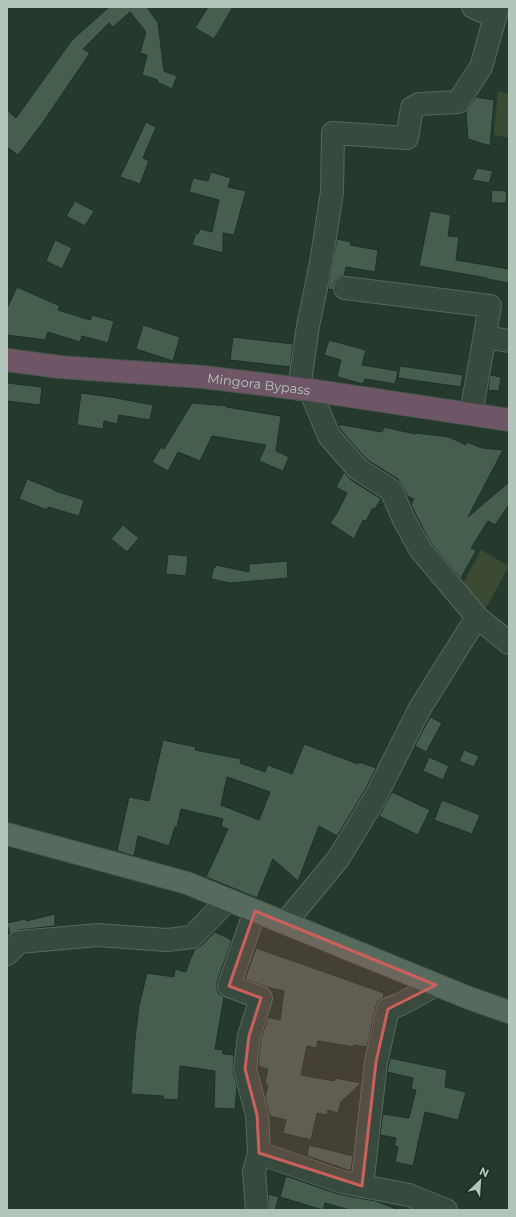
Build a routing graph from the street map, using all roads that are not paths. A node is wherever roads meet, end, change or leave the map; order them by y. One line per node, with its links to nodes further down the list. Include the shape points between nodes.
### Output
1 (473, 7): 2 (street)
2 (496, 12): 7 (street, via 481,66 458,102 419,104 412,108 407,138 333,133 332,192 308,326)
3 (345, 288): 4 (street, via 490,306)
4 (485, 337): 5 (street); 8 (street)
5 (509, 341)
6 (7, 360): 7 (highway, Mingora Bypass, via 60,367 203,377)
7 (305, 390): 8 (highway, Mingora Bypass); 10 (street, via 329,436 358,469 392,490 404,520 420,549)
8 (471, 414): 9 (highway, Mingora Bypass)
9 (509, 420)
10 (477, 617): 11 (street); 15 (street, via 420,708 375,798 338,859)
11 (509, 642)
12 (7, 834): 13 (main road, via 187,883)
13 (228, 900): 14 (main road); 16 (street, via 192,937 167,940 98,935 19,942)
14 (255, 911): 15 (main road); 19 (street, via 229,986 261,998 249,1036 245,1069 257,1115)
15 (285, 923): 17 (main road)
16 (7, 954)
17 (436, 984): 18 (main road); 20 (street, via 388,1009 376,1062)
18 (509, 1012)
19 (259, 1153): 20 (street, via 342,1182); 21 (street, via 254,1172)
20 (362, 1186): 22 (street, via 409,1195)
21 (257, 1210)
22 (446, 1210)

